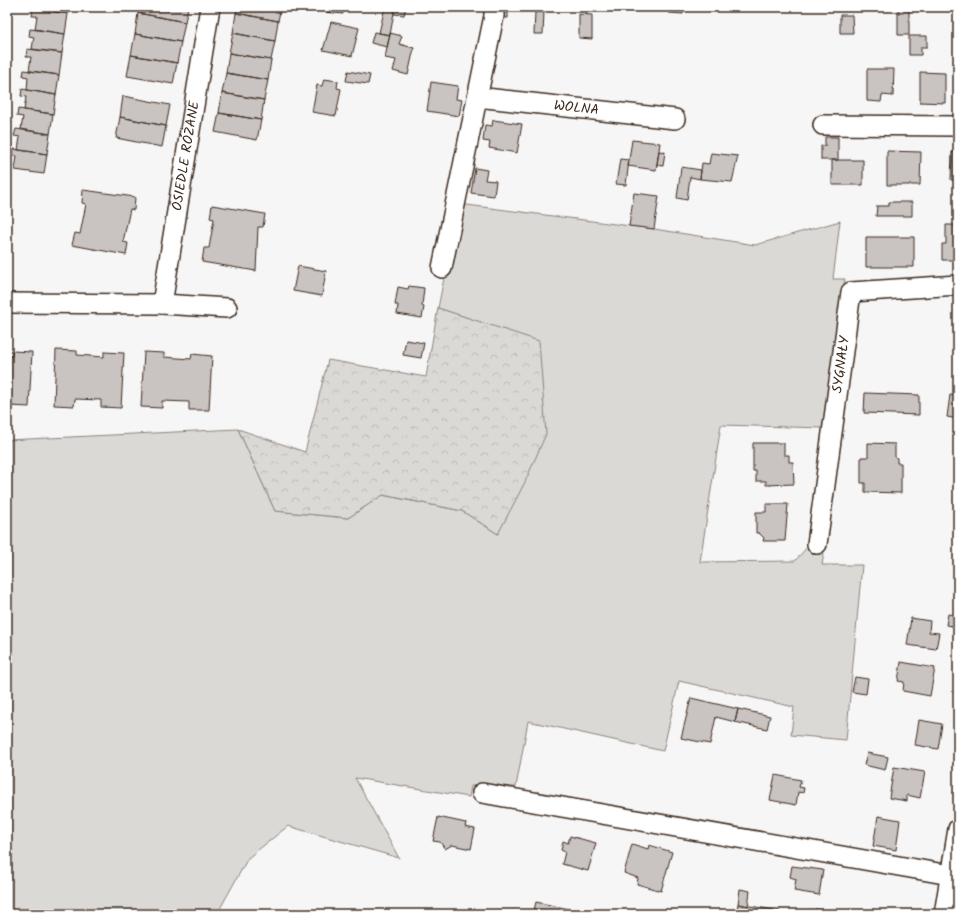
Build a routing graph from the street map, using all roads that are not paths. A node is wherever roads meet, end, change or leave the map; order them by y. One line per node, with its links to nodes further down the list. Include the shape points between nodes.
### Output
1 (210, 7): 10 (street, OSIEDLE RÓŻANE)
2 (494, 7): 3 (street)
3 (477, 96): 4 (street, WOLNA); 7 (street)
4 (675, 119)
5 (823, 125): 6 (street)
6 (958, 126)
7 (442, 268)
8 (958, 285): 12 (street, SYGNAŁY, via 851,292)
9 (7, 303): 10 (street)
10 (162, 304): 11 (street)
11 (227, 308)
12 (817, 544)
13 (482, 793): 15 (street)
14 (958, 829): 15 (street)
15 (950, 875): 16 (street)
16 (944, 914)

